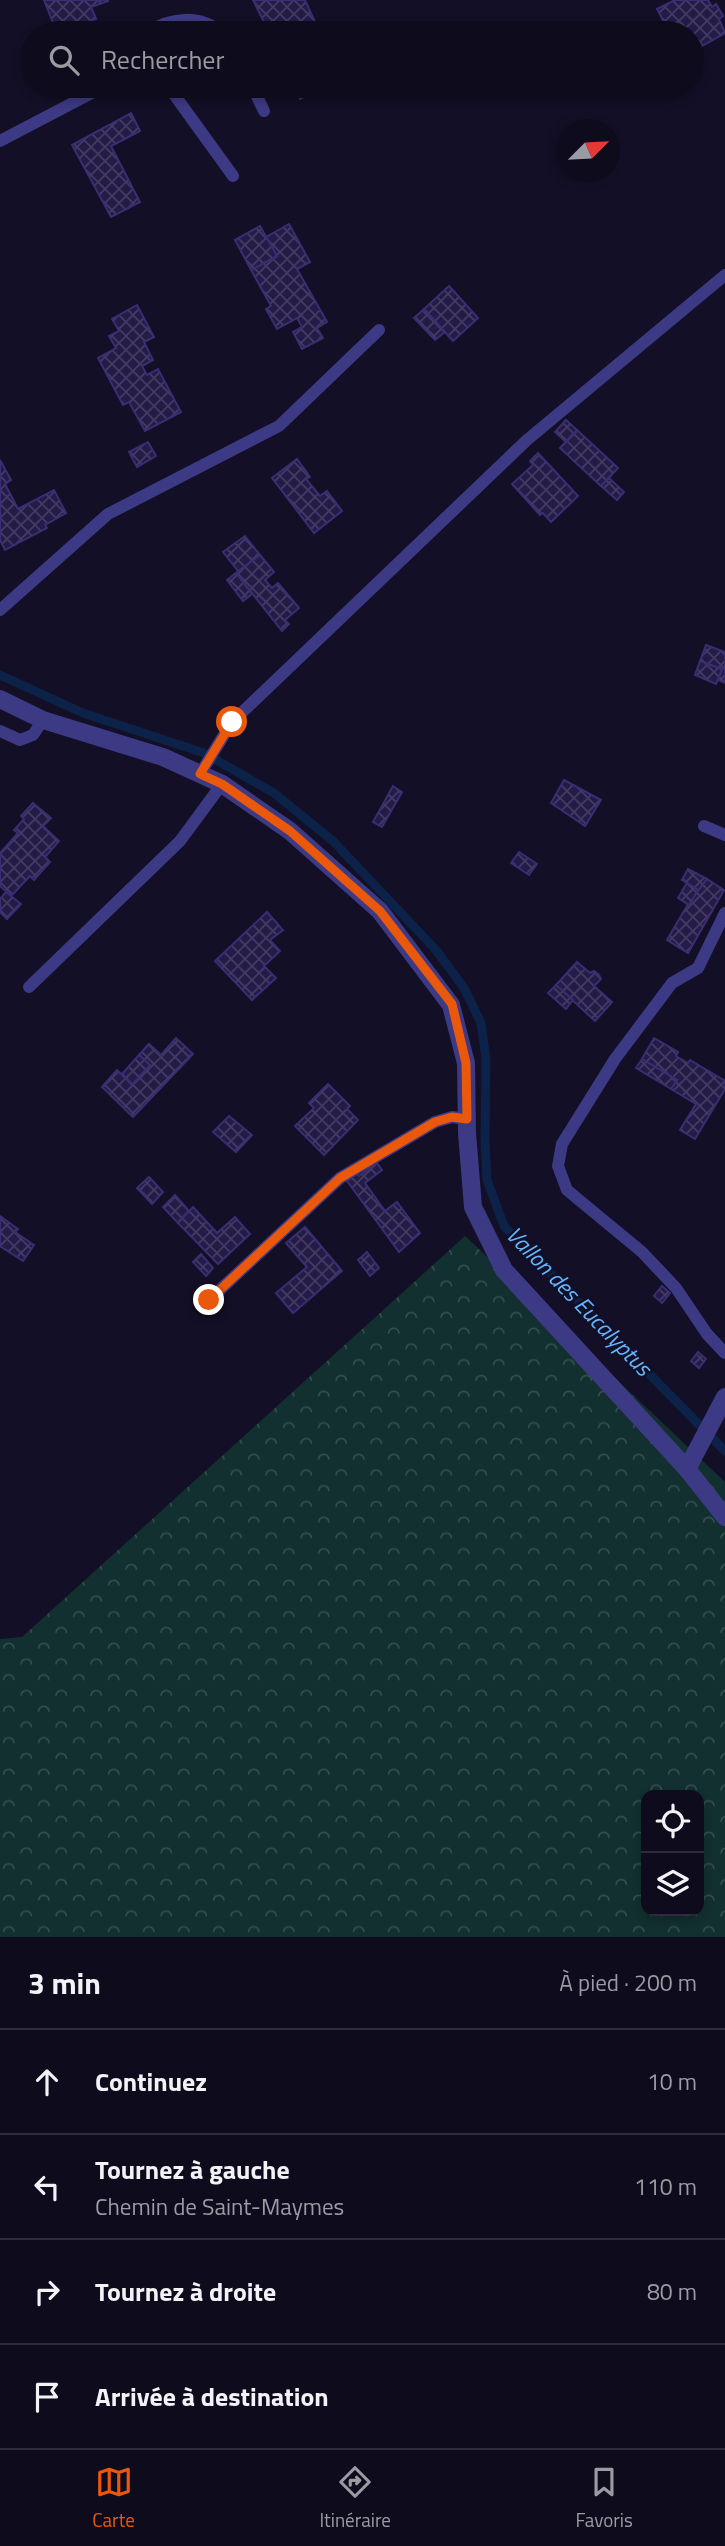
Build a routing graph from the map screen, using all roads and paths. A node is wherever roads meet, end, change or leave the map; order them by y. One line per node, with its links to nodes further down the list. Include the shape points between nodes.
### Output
1 (174, 21): 2 (lane)
2 (193, 21)
3 (82, 98): 7 (lane)
4 (177, 98): 8 (lane)
5 (258, 98): 6 (lane)
6 (264, 111)
7 (0, 141)
8 (233, 176)
9 (725, 275): 15 (lane, via 507,458 232,722)
10 (379, 330): 11 (lane, via 279,426 108,514)
11 (0, 610)
12 (0, 699): 13 (street)
13 (43, 720): 14 (lane, via 33,735 20,740); 15 (street, via 163,757)
14 (0, 731)
15 (200, 774): 16 (street)
16 (222, 784): 20 (lane, via 180,841); 21 (street, via 290,831 380,911 452,1004 466,1063)
17 (704, 826): 18 (lane)
18 (725, 835)
19 (725, 913): 23 (lane, via 698,968 672,983 615,1059 562,1144 558,1166 567,1190 642,1252)
20 (29, 987)
21 (467, 1119): 22 (lane, via 435,1122 340,1178); 25 (street, via 473,1207 504,1270)
22 (209, 1300)
23 (725, 1353)
24 (723, 1403): 25 (street)
25 (687, 1469): 26 (street)
26 (725, 1517)

